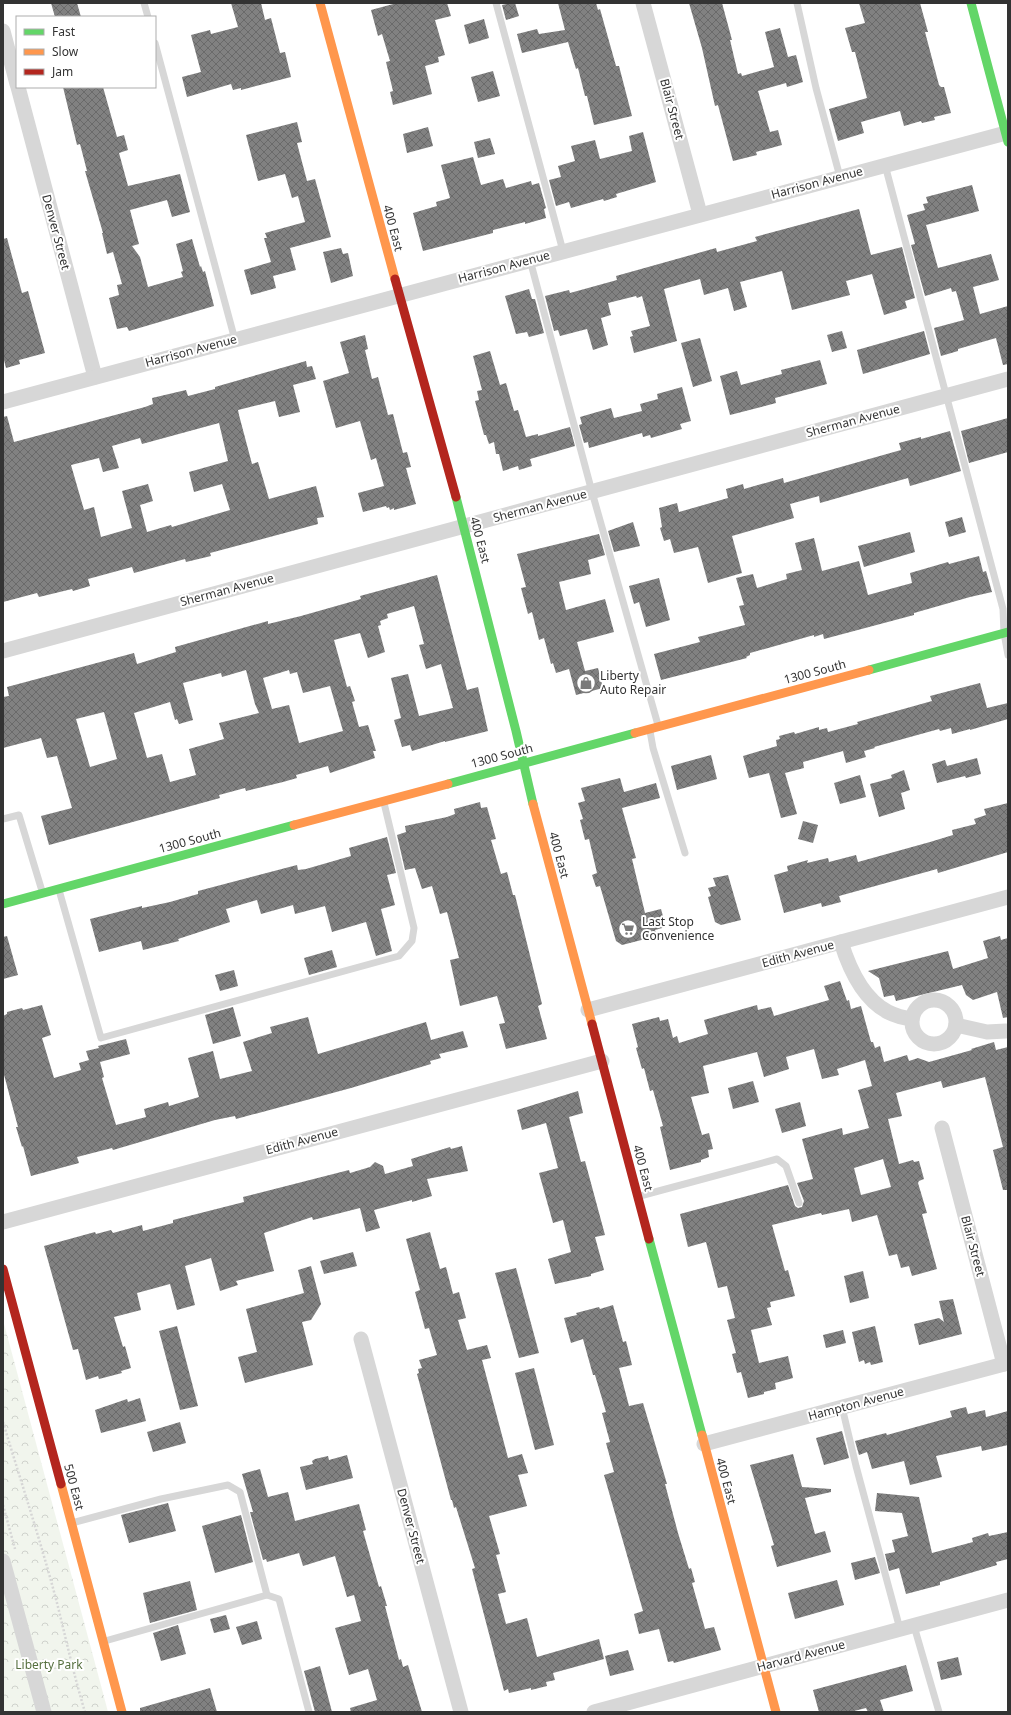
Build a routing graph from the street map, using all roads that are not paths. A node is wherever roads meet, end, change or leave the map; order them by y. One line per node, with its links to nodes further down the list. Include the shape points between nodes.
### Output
1 (144, 3): 7 (lane)
2 (320, 3): 18 (street, 400 East)
3 (496, 3): 16 (lane)
4 (643, 3): 15 (street, Blair Street)
5 (798, 3): 14 (lane, via 816,88)
6 (971, 3): 12 (street)
7 (148, 16)
8 (3, 31): 10 (street)
9 (156, 47): 19 (lane)
10 (16, 80)
11 (18, 88): 20 (street, Denver Street)
12 (1007, 137): 13 (street, Harrison Avenue)
13 (885, 165): 14 (street, Harrison Avenue); 22 (lane)
14 (840, 177): 15 (street, Harrison Avenue)
15 (700, 214): 16 (street, Harrison Avenue)
16 (563, 251): 17 (street, Harrison Avenue)
17 (530, 260): 18 (street, Harrison Avenue); 24 (lane)
18 (400, 295): 19 (street, Harrison Avenue); 25 (street, 400 East)
19 (235, 340): 20 (street, Harrison Avenue)
20 (95, 377): 23 (street, Harrison Avenue)
21 (1008, 379): 22 (street, Sherman Avenue)
22 (947, 396): 24 (street, Sherman Avenue); 26 (lane, via 1003,609)
23 (3, 402)
24 (592, 492): 25 (street, Sherman Avenue); 29 (lane)
25 (464, 526): 27 (street, Sherman Avenue); 31 (street, 400 East)
26 (1006, 632): 28 (lane); 29 (street, 1300 South)
27 (3, 651)
28 (1008, 655)
29 (658, 726): 30 (street, 1300 South)
30 (649, 729): 31 (street, 1300 South); 34 (lane)
31 (523, 763): 32 (street, 1300 South); 40 (street, 400 East)
32 (384, 801): 35 (street, 1300 South); 35 (lane, via 414,928 412,941 399,956 153,1024 101,1038)
33 (3, 819): 36 (lane, via 19,815)
34 (685, 853)
35 (59, 889): 36 (street, 1300 South)
36 (43, 893): 38 (street, 1300 South)
37 (1008, 897): 39 (street, Edith Avenue)
38 (3, 904)
39 (841, 942): 40 (street, Edith Avenue); 41 (street, via 853,973 876,1004 890,1013)
40 (588, 1010): 44 (street, 400 East)
41 (912, 1019): 42 (street, via 912,1026 919,1038 931,1044 945,1042 954,1032); 42 (street, via 919,1006 926,1001 934,1000 948,1004 953,1010)
42 (956, 1025): 43 (street, via 987,1032)
43 (1006, 1031)
44 (602, 1061): 46 (street, 400 East); 48 (street, Edith Avenue)
45 (942, 1128): 51 (street, Blair Street)
46 (638, 1197): 47 (lane, via 777,1159 786,1166); 53 (street, 400 East)
47 (799, 1203)
48 (3, 1222)
49 (3, 1269): 54 (street, 500 East)
50 (361, 1339): 65 (street, Denver Street)
51 (1006, 1363): 52 (street, Hampton Avenue)
52 (842, 1407): 53 (street, Hampton Avenue); 58 (lane, via 856,1466)
53 (704, 1444): 60 (street, 400 East)
54 (72, 1524): 56 (lane, via 161,1499 228,1484 240,1492); 59 (street, 500 East)
55 (3, 1563): 62 (street)
56 (267, 1595): 59 (lane); 64 (lane, via 279,1599)
57 (1008, 1600): 58 (street, Harvard Avenue)
58 (907, 1628): 60 (street, Harvard Avenue); 68 (lane)
59 (103, 1642): 63 (street, 500 East)
60 (764, 1666): 61 (street, Harvard Avenue); 67 (street, 400 East)
61 (619, 1709): 66 (street, Harvard Avenue)
62 (44, 1712)
63 (122, 1712)
64 (309, 1712)
65 (461, 1712)
66 (594, 1712)
67 (776, 1712)
68 (938, 1712)

